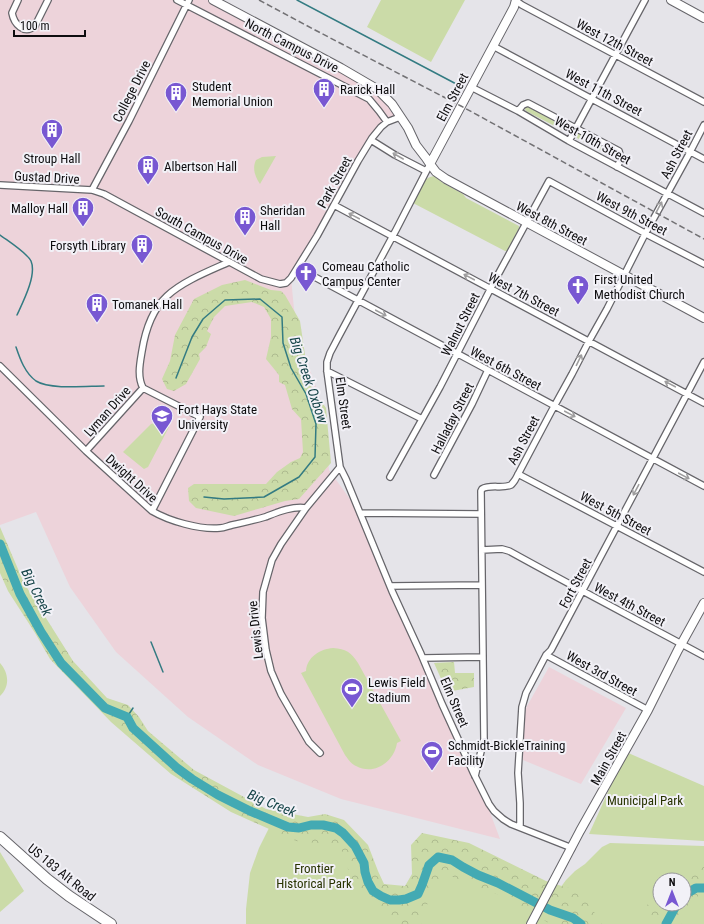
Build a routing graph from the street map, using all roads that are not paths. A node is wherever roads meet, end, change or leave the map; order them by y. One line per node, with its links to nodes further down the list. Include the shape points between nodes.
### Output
1 (18, 0): 2 (street, via 12,15 22,29 28,30 34,26)
2 (48, 0)
3 (177, 0): 8 (street, North Campus Drive)
4 (213, 0): 16 (main road, North Campus Drive, via 377,89 392,104)
5 (516, 0): 10 (main road, Elm Street); 11 (street, West 12th Street)
6 (645, 0): 11 (street)
7 (671, 0): 9 (main road)
8 (187, 2): 17 (street, North Campus Drive, via 369,99); 29 (street, College Drive)
9 (704, 18)
10 (493, 46): 12 (main road, Elm Street); 13 (street, West 11th Street)
11 (616, 55): 13 (street); 14 (street, West 12th Street)
12 (471, 87): 15 (street, West 10th Street); 26 (main road, Elm Street)
13 (592, 98): 20 (street); 23 (street, West 11th Street)
14 (704, 102)
15 (518, 111): 20 (street, via 528,103); 22 (street, West 10th Street)
16 (400, 117): 17 (street, Park Street); 19 (main road, North Campus Drive)
17 (387, 122): 21 (street, Park Street)
18 (704, 125): 23 (street, Ash Street)
19 (408, 128): 26 (main road, West 8th Street, via 426,158)
20 (576, 128): 22 (street); 25 (street, via 619,151 621,159)
21 (371, 140): 26 (street, one-way to 21, via 395,155); 31 (street, Park Street)
22 (569, 140): 25 (street, West 10th Street)
23 (691, 151): 24 (street, West 11th Street); 30 (street, Ash Street)
24 (704, 159)
25 (617, 167): 30 (street, West 10th Street)
26 (428, 168): 33 (main road, West 8th Street); 35 (street, Elm Street)
27 (549, 181): 33 (street, Walnut Street); 34 (street, West 9th Street)
28 (0, 185): 29 (street, Gustad Drive)
29 (92, 190): 36 (street, South Campus Drive, via 104,194)
30 (667, 193): 32 (street, West 10th Street); 34 (street, Ash Street, one-way to 30)
31 (334, 204): 35 (street, West 7th Street, one-way to 31); 38 (street, Park Street)
32 (704, 213)
33 (526, 223): 39 (main road, West 8th Street); 40 (street, Walnut Street)
34 (645, 233): 37 (street, West 9th Street); 39 (street, Ash Street)
35 (393, 236): 40 (street, West 7th Street, one-way to 35); 41 (street, Elm Street)
36 (229, 262): 38 (street, South Campus Drive, via 261,279 280,284 286,283); 49 (street, Lyman Drive, via 187,282 158,306 146,331 143,345 140,375)
37 (704, 264)
38 (298, 268): 41 (street, West 6th Street)
39 (624, 275): 42 (main road, West 8th Street); 43 (street, Ash Street)
40 (491, 289): 43 (street, West 7th Street); 44 (street, Walnut Street)
41 (358, 300): 44 (street, West 6th Street, one-way to 44); 48 (street, Elm Street, via 330,353)
42 (704, 318)
43 (589, 341): 50 (street, West 7th Street, one-way to 43); 52 (street, Ash Street, one-way to 43)
44 (457, 354): 47 (street, West 6th Street); 53 (street, Walnut Street)
45 (704, 362): 50 (street, Fort Street)
46 (0, 366): 54 (street, Dwight Drive)
47 (488, 370): 52 (street, West 6th Street); 58 (street, Halladay Street)
48 (327, 371): 53 (street); 56 (street, Elm Street)
49 (143, 388): 54 (street, Lyman Drive); 62 (street, via 200,417)
50 (687, 394): 51 (street, West 7th Street); 55 (street, Fort Street)
51 (704, 403)
52 (554, 406): 55 (street, West 6th Street, one-way to 55); 57 (street, Ash Street)
53 (422, 419): 59 (street, Walnut Street)
54 (86, 451): 62 (street, Dwight Drive)
55 (653, 459): 60 (street, West 6th Street, one-way to 60); 65 (street, Fort Street, one-way to 65)
56 (340, 467): 61 (street, Lewis Drive); 63 (street, Elm Street)
57 (518, 474): 64 (street, Ash Street, via 511,484 482,489); 65 (street, West 5th Street)
58 (434, 476)
59 (390, 477)
60 (704, 486)
61 (306, 508): 62 (street, Dwight Drive, via 288,509 220,528 187,525); 78 (street, Lewis Drive, via 272,560 263,592 262,615 271,671 281,694 309,742)
62 (152, 511)
63 (360, 513): 64 (street); 69 (street, Elm Street)
64 (481, 514): 66 (street, Ash Street)
65 (617, 526): 67 (street, West 5th Street); 70 (street, Fort Street)
66 (482, 550): 68 (street, Ash Street); 70 (street, West 4th Street, via 509,551)
67 (704, 572)
68 (482, 585): 69 (street); 75 (street, Ash Street)
69 (390, 586): 76 (street, Elm Street)
70 (582, 592): 72 (street, West 4th Street); 73 (street, Fort Street)
71 (704, 603): 72 (main road, Main Street)
72 (682, 644): 74 (street, West 4th Street); 77 (main road, Main Street)
73 (546, 655): 77 (street, West 3rd Street); 80 (street, Fort Street, via 526,692 522,707 518,773)
74 (704, 656)
75 (482, 657): 76 (street); 79 (street, Ash Street, via 484,738)
76 (423, 658): 79 (street, Elm Street)
77 (648, 710): 82 (main road, Main Street)
78 (320, 753)
79 (475, 776): 80 (street, Elm Street, via 494,811 511,824)
80 (520, 827): 82 (street, Elm Street)
81 (0, 837): 83 (highway, US 183 Alt Road, via 47,879)
82 (572, 848): 84 (main road, Main Street)
83 (111, 924)
84 (531, 924)

